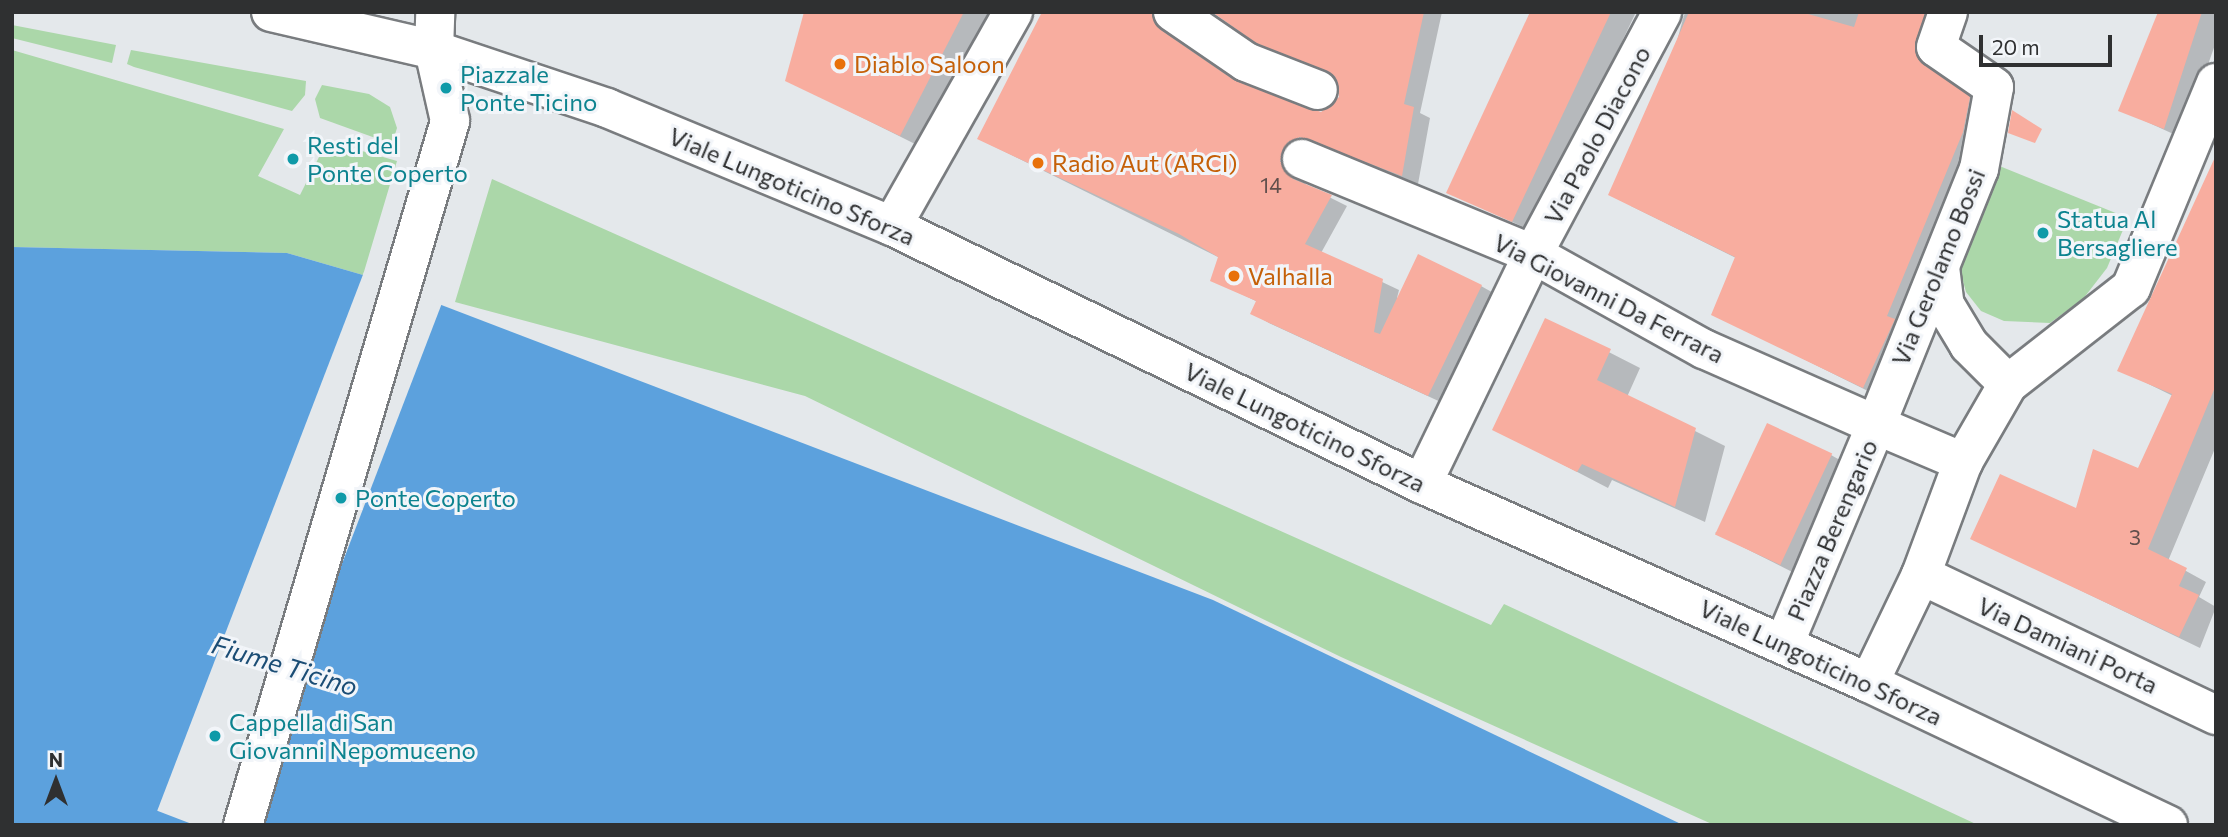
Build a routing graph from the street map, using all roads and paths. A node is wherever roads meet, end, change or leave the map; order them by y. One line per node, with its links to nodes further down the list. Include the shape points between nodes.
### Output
1 (271, 12): 7 (street, Viale Lungoticino Sforza)
2 (435, 12): 7 (street)
3 (1013, 12): 11 (street)
4 (1173, 12): 9 (street, via 1247,62)
5 (1662, 12): 12 (street, Via Paolo Diacono)
6 (1948, 12): 13 (street, Via Gerolamo Bossi, via 1936,47 1994,87 1979,169)
7 (434, 50): 11 (street, Viale Lungoticino Sforza, via 607,108); 22 (street, via 450,121)
8 (2216, 83): 14 (street, via 2165,216 2131,288)
9 (1318, 90)
10 (1302, 159): 12 (street, Via Giovanni Da Ferrara)
11 (892, 226): 17 (street, Viale Lungoticino Sforza)
12 (1533, 254): 15 (street, Via Giovanni Da Ferrara, via 1692,343); 17 (street, Via Paolo Diacono)
13 (1940, 267): 14 (street, via 1945,305 1969,345); 15 (street, Via Gerolamo Bossi)
14 (2008, 384): 16 (street)
15 (1876, 425): 16 (street, Piazza Berengario); 19 (street, Piazza Berengario)
16 (1963, 463): 18 (street)
17 (1422, 484): 19 (street, Viale Lungoticino Sforza)
18 (1921, 575): 20 (street); 21 (street, Via Damiani Porta)
19 (1784, 644): 20 (street, Viale Lungoticino Sforza)
20 (1869, 683): 23 (street, Viale Lungoticino Sforza)
21 (2216, 715)
22 (243, 825)
23 (2168, 825)

